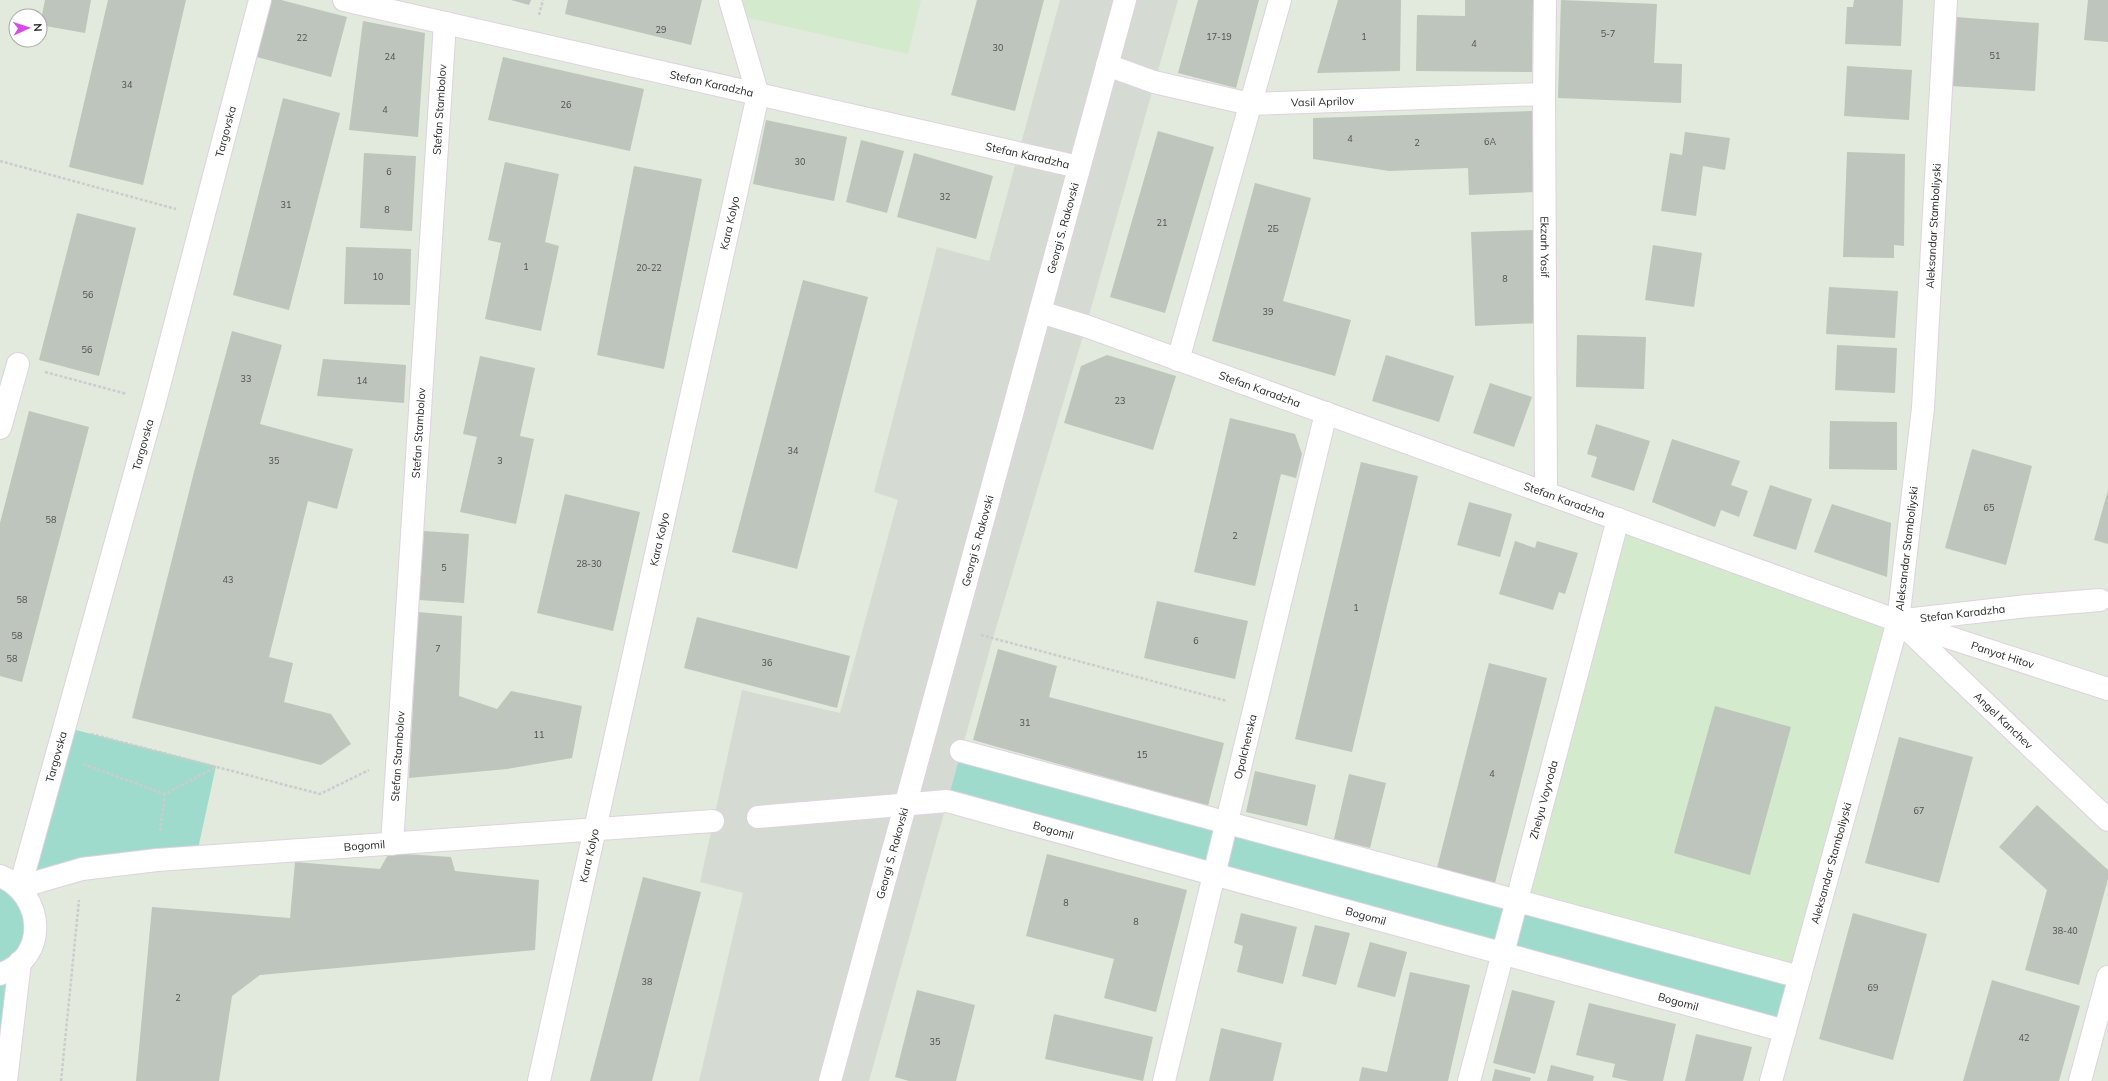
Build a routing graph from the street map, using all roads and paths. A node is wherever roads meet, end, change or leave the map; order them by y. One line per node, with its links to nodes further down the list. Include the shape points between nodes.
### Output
1 (260, 0): 15 (street, Targovska)
2 (344, 0): 8 (street, Stefan Karadzha)
3 (730, 0): 11 (street, Kara Kolyo)
4 (1125, 0): 9 (street, Georgi S. Rakovski)
5 (1280, 0): 12 (street)
6 (1545, 0): 10 (street, Ekzarh Yosif)
7 (1946, 0): 25 (street, Aleksandar Stamboliyski, via 1923,408)
8 (445, 23): 11 (street, Stefan Karadzha); 32 (street, Stefan Stambolov)
9 (1107, 65): 12 (street, Vasil Aprilov, via 1154,82); 14 (street, Georgi S. Rakovski)
10 (1544, 94): 12 (street, Vasil Aprilov); 22 (street, Ekzarh Yosif)
11 (758, 95): 14 (street, Stefan Karadzha); 40 (street, Kara Kolyo)
12 (1250, 104): 17 (street)
13 (0, 161): 15 (path)
14 (1079, 167): 16 (street, Georgi S. Rakovski)
15 (203, 217): 19 (street, Targovska)
16 (1040, 312): 17 (street, Stefan Karadzha); 26 (street, Georgi S. Rakovski)
17 (1178, 360): 20 (street, Stefan Karadzha)
18 (18, 364): 19 (path); 21 (street)
19 (155, 401): 29 (street, Targovska)
20 (1326, 413): 22 (street, Stefan Karadzha); 28 (street, Opalchenska)
21 (0, 428)
22 (1546, 493): 23 (street, Stefan Karadzha)
23 (1618, 519): 25 (street, Stefan Karadzha); 47 (street, Zhelyu Voyvoda)
24 (2100, 600): 25 (street, Stefan Karadzha)
25 (1898, 621): 27 (street, Panyot Hitov); 37 (street, Angel Kanchev); 51 (street, Aleksandar Stamboliyski)
26 (954, 628): 28 (path); 35 (street, Georgi S. Rakovski)
27 (2108, 689)
28 (1255, 708): 39 (street, Opalchenska)
29 (64, 727): 31 (street, Targovska); 33 (path)
30 (961, 751): 39 (street)
31 (57, 754): 34 (path); 46 (street, Targovska)
32 (398, 756): 33 (path, via 320,794); 41 (street, Stefan Stambolov)
33 (216, 766): 34 (path)
34 (165, 794): 42 (path)
35 (906, 805): 36 (street); 44 (street, Bogomil, via 947,801); 57 (street, Georgi S. Rakovski)
36 (758, 817)
37 (2108, 820)
38 (713, 821): 40 (street, Bogomil)
39 (1227, 822): 44 (street, Opalchenska); 47 (street)
40 (595, 829): 41 (street, Bogomil); 56 (street, Kara Kolyo)
41 (392, 844): 42 (street, Bogomil)
42 (157, 860): 43 (street, Bogomil)
43 (82, 869): 46 (street, Bogomil); 55 (path)
44 (1214, 875): 48 (street, Bogomil); 58 (street, Opalchenska)
45 (0, 876): 46 (street)
46 (20, 887): 49 (street, via 31,903 36,924 31,947)
47 (1517, 901): 48 (street, Zhelyu Voyvoda); 51 (street)
48 (1503, 954): 53 (street, Bogomil); 59 (street, Zhelyu Voyvoda)
49 (20, 962): 50 (street); 54 (street)
50 (0, 974)
51 (1800, 977): 53 (street, Aleksandar Stamboliyski)
52 (2108, 977): 61 (street)
53 (1785, 1031): 60 (street, Aleksandar Stamboliyski)
54 (6, 1081)
55 (61, 1081)
56 (539, 1081)
57 (830, 1081)
58 (1164, 1081)
59 (1469, 1081)
60 (1772, 1081)
61 (2080, 1081)

